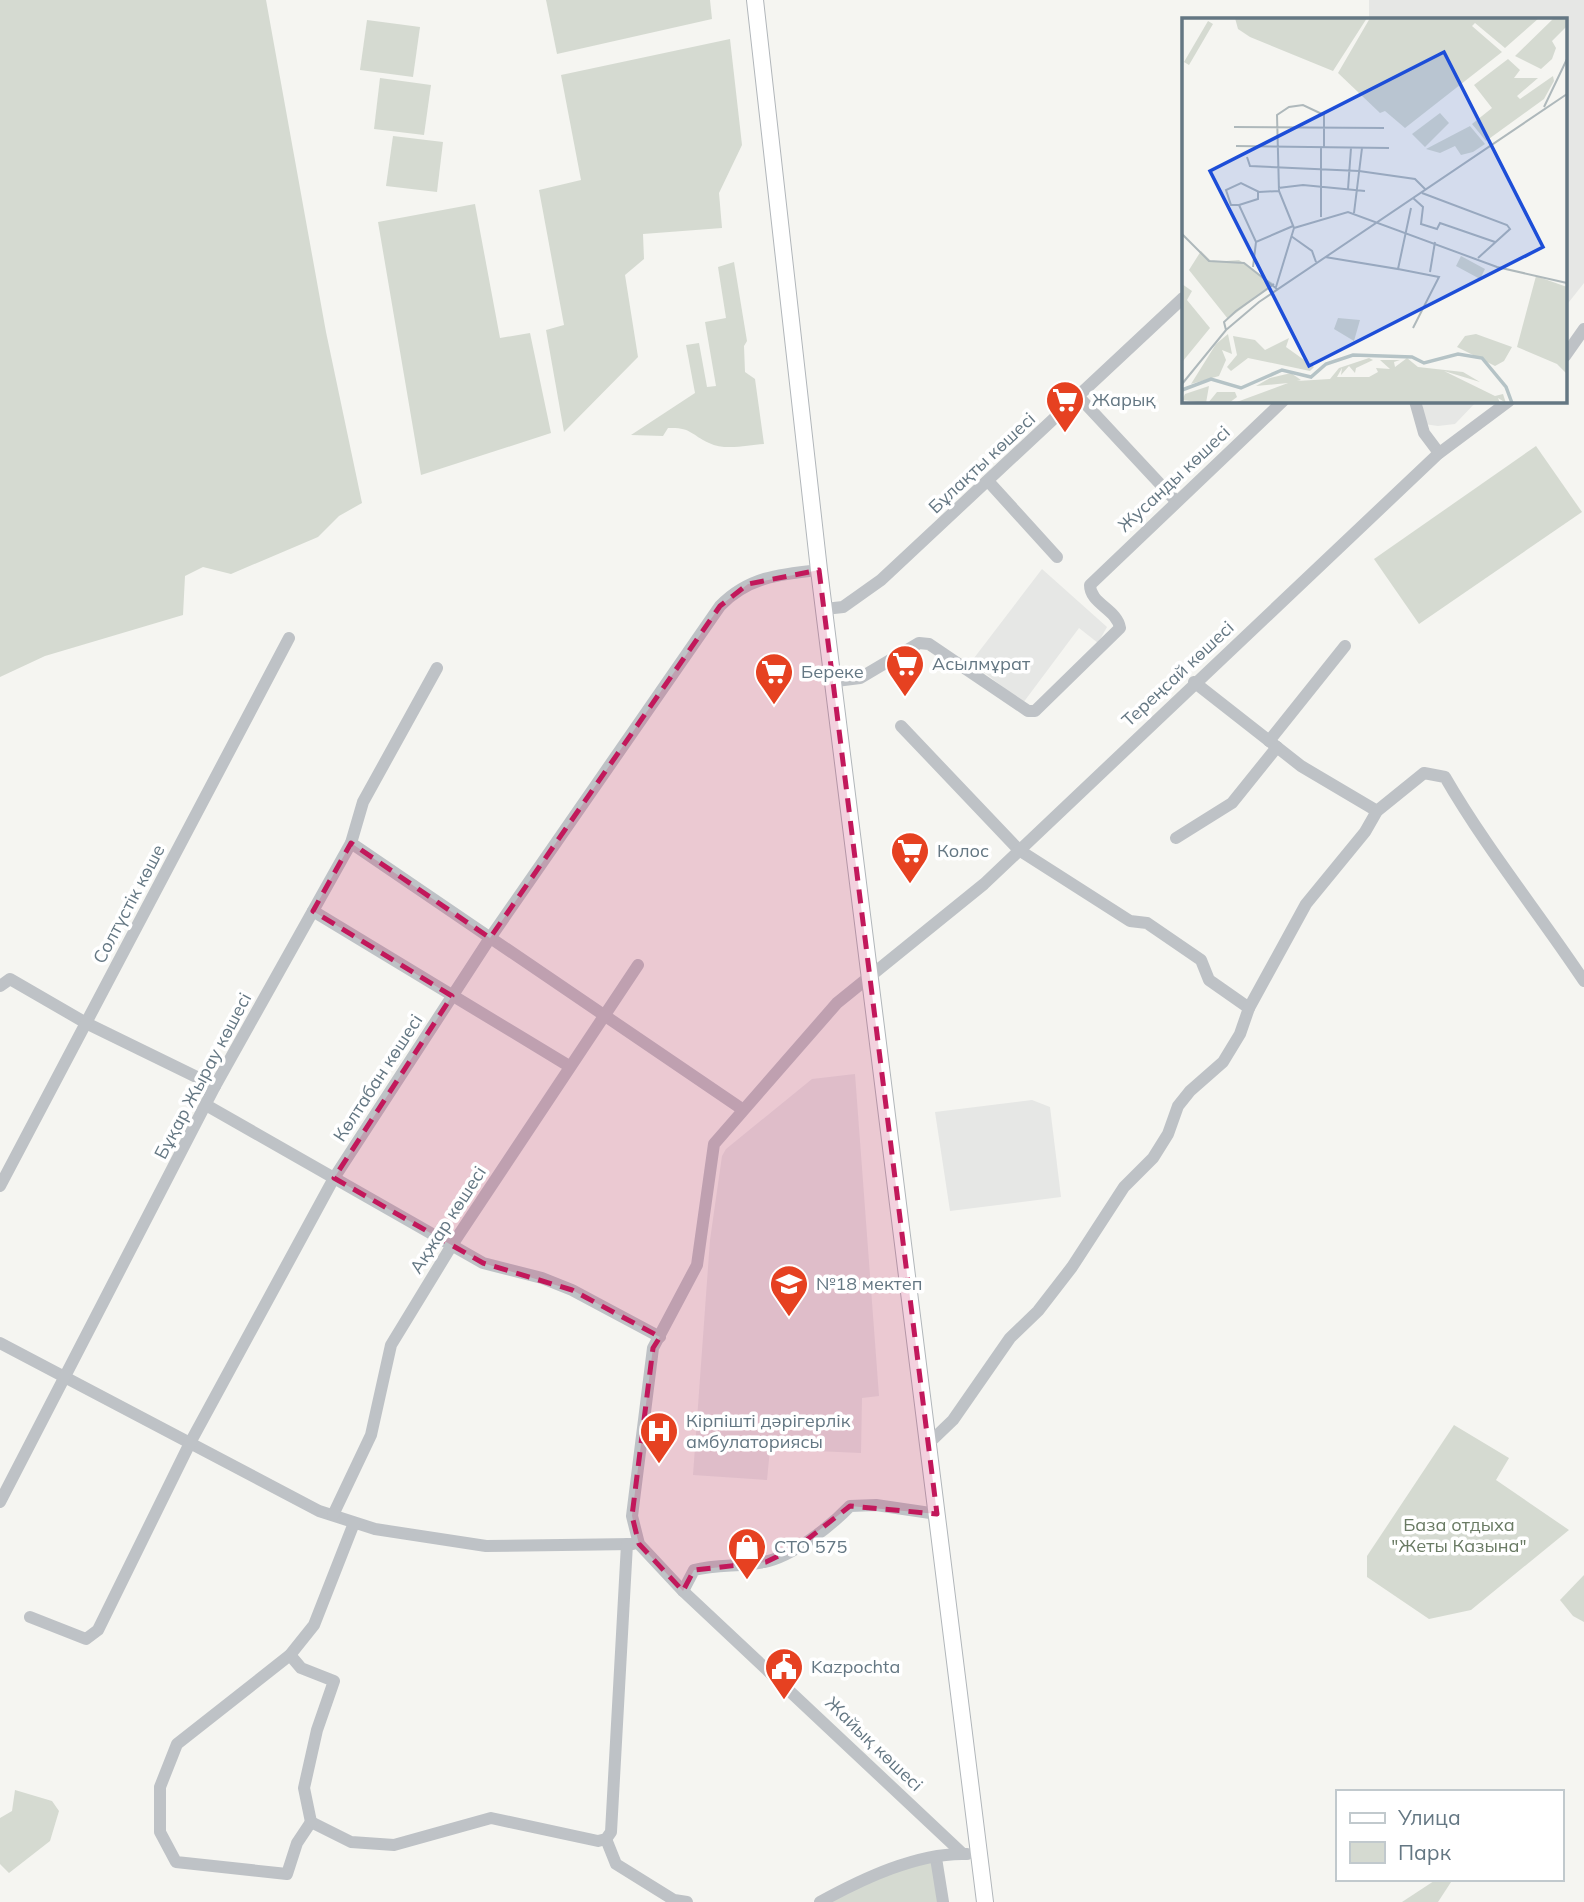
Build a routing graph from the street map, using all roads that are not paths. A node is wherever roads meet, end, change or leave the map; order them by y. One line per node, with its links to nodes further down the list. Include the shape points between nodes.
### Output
1 (755, 0): 13 (main road)
2 (1182, 299): 5 (street, Бұлақты көшесі)
3 (1584, 329): 4 (street)
4 (1566, 355)
5 (1079, 397): 10 (street, Бұлақты көшесі); 11 (street)
6 (1282, 402): 11 (street, Жусанды көшесі)
7 (1415, 402): 9 (street, via 1424,433)
8 (1508, 402): 9 (street, Тереңсай көшесі)
9 (1439, 453): 19 (street, Тереңсай көшесі)
10 (988, 481): 12 (street); 14 (street, Бұлақты көшесі, via 881,580 842,607)
11 (1175, 500): 18 (street, Жусанды көшесі, via 1090,585 1093,596 1120,625 1030,712 929,644 919,643 860,678)
12 (1057, 557)
13 (820, 570): 14 (main road); 27 (street, Көлтабан көшесі, via 748,584 720,606)
14 (825, 609): 18 (main road)
15 (289, 638): 35 (street, Солтүстік көше)
16 (1345, 646): 21 (street)
17 (438, 668): 24 (street, Бұқар Жырау көшесі, via 363,802)
18 (836, 681): 29 (main road)
19 (1194, 682): 21 (street); 25 (street, Тереңсай көшесі)
20 (901, 726): 25 (street)
21 (1273, 744): 22 (street); 23 (street, via 1232,803)
22 (1377, 811): 30 (street, via 1424,773 1445,777 1470,821); 33 (street, via 1307,904)
23 (1176, 838)
24 (351, 843): 26 (street, Бұқар Жырау көшесі); 27 (street)
25 (1019, 850): 29 (street, Тереңсай көшесі, via 984,884); 33 (street, via 1130,921 1147,923 1201,960 1209,980)
26 (313, 911): 32 (street); 37 (street, Бұқар Жырау көшесі)
27 (490, 938): 32 (street, Көлтабан көшесі); 34 (street)
28 (638, 965): 34 (street, Ақжар көшесі)
29 (871, 974): 39 (street, Тереңсай көшесі, via 837,1003); 47 (main road)
30 (1584, 981)
31 (0, 986): 35 (street, via 10,979)
32 (452, 996): 36 (street); 40 (street, Көлтабан көшесі)
33 (1249, 1007): 47 (street, via 1223,1062 1178,1106 1153,1158 1124,1187 1072,1267 1010,1338 953,1420)
34 (603, 1015): 36 (street, Ақжар көшесі); 39 (street)
35 (86, 1023): 37 (street); 41 (street, Солтүстік көше)
36 (569, 1066): 42 (street, Ақжар көшесі)
37 (215, 1086): 38 (street, Бұқар Жырау көшесі)
38 (206, 1105): 40 (street); 45 (street, Бұқар Жырау көшесі)
39 (742, 1109): 43 (street, Тереңсай көшесі, via 714,1144 697,1265)
40 (334, 1178): 42 (street); 46 (street, Көлтабан көшесі)
41 (0, 1186)
42 (452, 1245): 43 (street, via 483,1263 572,1290); 50 (street, Ақжар көшесі, via 391,1345 371,1435)
43 (660, 1337): 52 (street, Тереңсай көшесі, via 653,1348 632,1516)
44 (0, 1343): 45 (street)
45 (66, 1377): 46 (street); 48 (street, Бұқар Жырау көшесі)
46 (190, 1443): 50 (street); 54 (street, Көлтабан көшесі, via 98,1630 86,1639)
47 (928, 1444): 49 (main road)
48 (0, 1502)
49 (937, 1514): 53 (street, via 850,1506 808,1540 766,1562 694,1570); 58 (main road)
50 (333, 1515): 51 (street)
51 (354, 1523): 52 (street, via 486,1546); 55 (street, via 314,1625)
52 (633, 1544): 53 (street, Жайық көшесі); 57 (street, Тереңсай көшесі, via 611,1832)
53 (683, 1591): 58 (street, Жайық көшесі)
54 (30, 1617)
55 (290, 1655): 56 (street, via 302,1668 334,1681 304,1788); 56 (street, via 177,1744 160,1787 160,1832 176,1862 287,1874 297,1843)
56 (311, 1822): 57 (street, via 351,1842 394,1845 491,1818)
57 (606, 1839): 60 (street, via 616,1864 674,1900)
58 (971, 1855): 59 (street); 63 (main road)
59 (936, 1858): 61 (street, via 848,1886); 62 (street)
60 (687, 1902)
61 (820, 1902)
62 (943, 1902)
63 (985, 1902)

